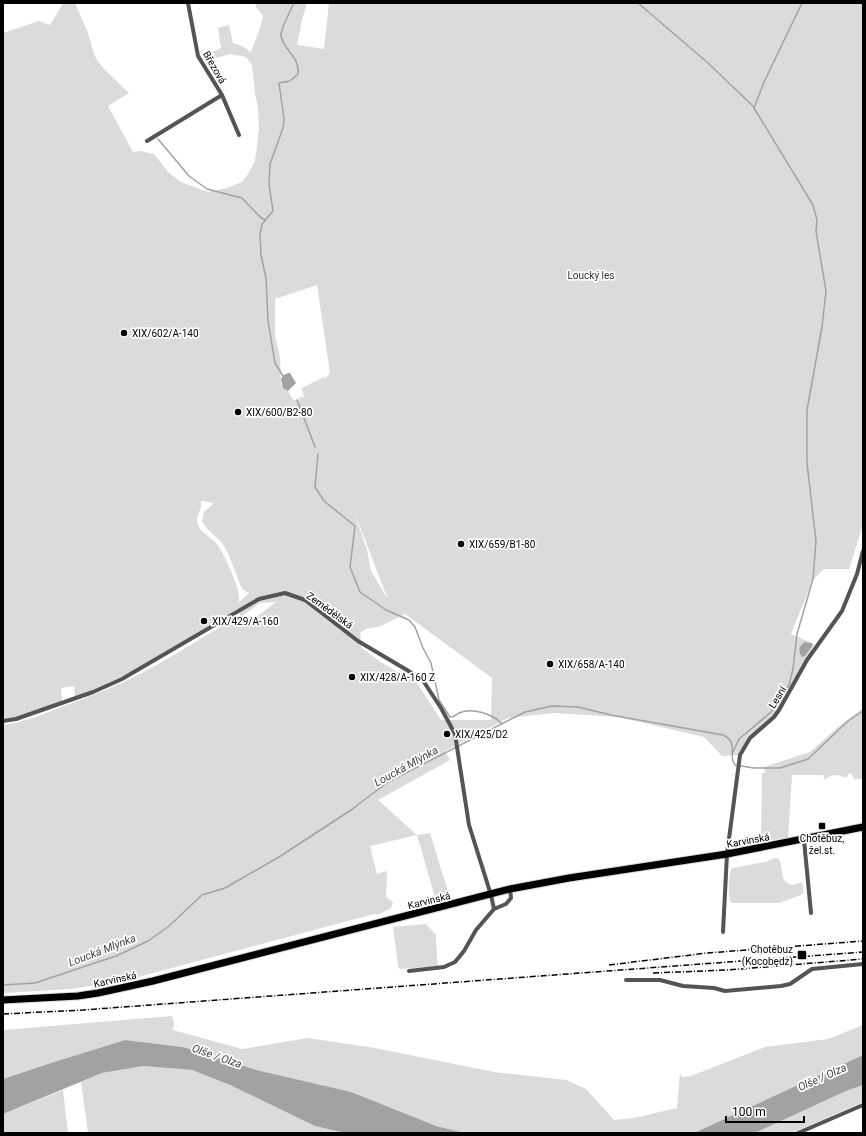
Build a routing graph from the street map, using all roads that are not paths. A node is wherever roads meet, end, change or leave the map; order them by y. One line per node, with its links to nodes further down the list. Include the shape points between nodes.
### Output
1 (188, 3): 2 (street, Březová, via 198,56)
2 (222, 95): 3 (street, Březová); 4 (street)
3 (239, 134)
4 (147, 141)
5 (863, 551): 9 (street, Lesní, via 857,574 842,610 807,660 780,710 750,738 740,755)
6 (3, 721): 11 (street, Zemědělská, via 16,719 93,692 122,679 259,599 285,593 305,600 358,641 422,679 441,708 455,734 469,826)
7 (863, 827): 8 (main road, Karvinská)
8 (804, 840): 9 (main road, Karvinská); 13 (street)
9 (728, 854): 10 (main road, Karvinská, via 583,875); 14 (street, Lesní)
10 (510, 889): 11 (main road, Karvinská); 12 (street, via 511,898 506,904)
11 (491, 895): 12 (street, Zemědělská); 18 (main road, Karvinská, via 98,993)
12 (494, 909): 16 (street, via 476,930 455,962 444,967)
13 (810, 913)
14 (723, 932)
15 (863, 964): 17 (street, via 812,969 790,984 782,986 725,991 683,986 660,980)
16 (409, 971)
17 (626, 980)
18 (3, 1000)
19 (863, 1105): 20 (street)
20 (806, 1129): 21 (street); 22 (street)
21 (798, 1133)
22 (810, 1133)

